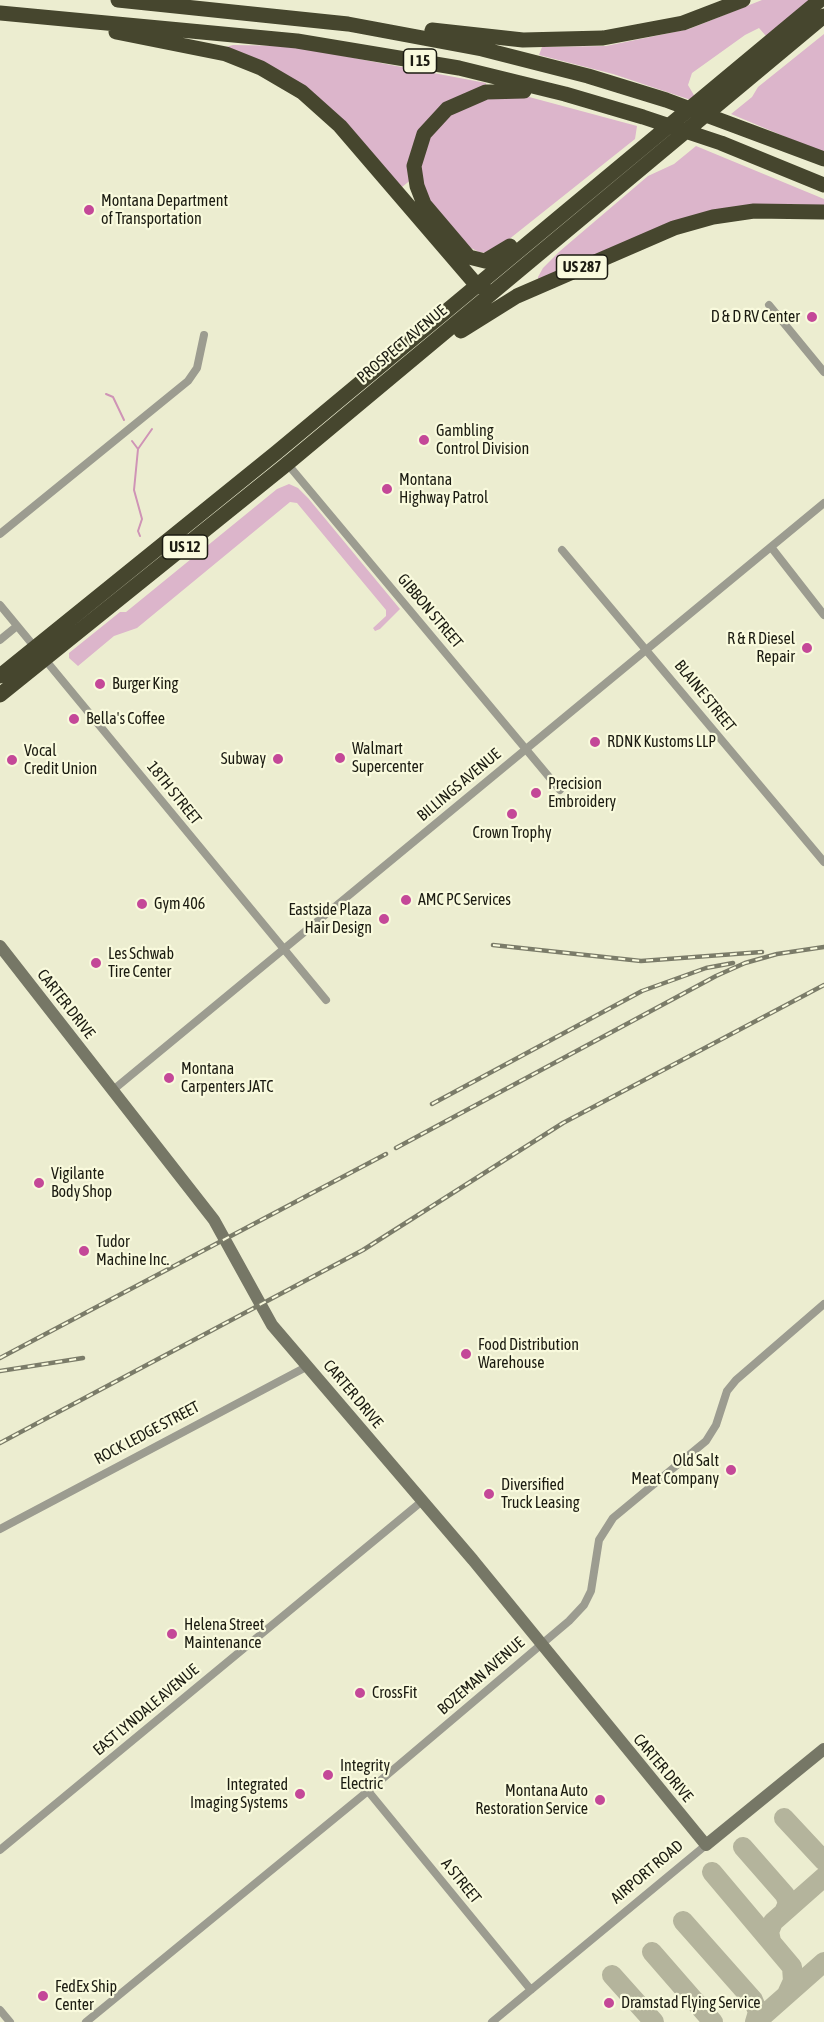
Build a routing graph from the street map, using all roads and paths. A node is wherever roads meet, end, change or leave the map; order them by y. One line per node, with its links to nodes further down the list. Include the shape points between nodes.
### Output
1 (118, 0): 9 (highway, I 15, via 267,14)
2 (744, 0): 6 (highway)
3 (753, 0): 6 (highway)
4 (820, 0): 12 (highway, PROSPECT AVENUE)
5 (0, 13): 7 (highway, I 15)
6 (714, 13): 9 (highway, via 652,31 587,40 523,40 433,30)
7 (39, 16): 10 (highway, I 15, via 360,50 476,72); 16 (highway, via 208,49 287,81 340,126)
8 (824, 16): 15 (highway, PROSPECT AVENUE)
9 (402, 33): 11 (highway, I 15, via 509,55 614,83 717,117)
10 (617, 109): 12 (highway, via 521,90 479,94 453,105 431,123 418,146 414,173 419,193 431,214 463,252 483,262 499,255 569,199); 13 (highway, I 15, via 721,143)
11 (824, 159)
12 (618, 170): 16 (highway, PROSPECT AVENUE / US 12)
13 (824, 185)
14 (824, 212): 20 (highway, US 287, via 782,210 728,215 693,222 645,240 499,305)
15 (504, 283): 16 (highway, via 494,288); 20 (highway, PROSPECT AVENUE / US 12)
16 (477, 286): 21 (highway, PROSPECT AVENUE / US 12)
17 (769, 305): 19 (street)
18 (204, 335): 24 (street, via 197,368 188,381)
19 (824, 372)
20 (368, 396): 22 (highway, PROSPECT AVENUE / US 12)
21 (277, 452): 22 (street, GIBBON STREET); 32 (highway, PROSPECT AVENUE / US 12)
22 (287, 464): 32 (highway, PROSPECT AVENUE / US 12); 35 (street, GIBBON STREET)
23 (824, 503): 25 (street, BILLINGS AVENUE)
24 (0, 534)
25 (771, 547): 28 (street); 31 (street, BILLINGS AVENUE)
26 (562, 550): 31 (street, BLAINE STREET)
27 (0, 605): 29 (street, 18TH STREET)
28 (824, 615)
29 (17, 626): 30 (street); 32 (street, 18TH STREET)
30 (0, 640)
31 (647, 649): 35 (street, BILLINGS AVENUE); 37 (street, BLAINE STREET)
32 (39, 653): 33 (highway, PROSPECT AVENUE / US 12); 34 (highway, PROSPECT AVENUE / US 12); 39 (street, 18TH STREET)
33 (0, 676)
34 (0, 695)
35 (526, 749): 36 (street, GIBBON STREET); 39 (street, BILLINGS AVENUE)
36 (560, 790)
37 (824, 862)
38 (0, 946): 41 (street, CARTER DRIVE)
39 (283, 950): 40 (street, 18TH STREET); 41 (street, BILLINGS AVENUE)
40 (326, 1000)
41 (113, 1090): 43 (street, CARTER DRIVE, via 214,1220 272,1325)
42 (824, 1304): 46 (street, BOZEMAN AVENUE, via 736,1380 727,1391 716,1425 706,1441 614,1518 599,1540 595,1577 584,1605)
43 (308, 1366): 44 (street, CARTER DRIVE); 45 (street, ROCK LEDGE STREET)
44 (421, 1502): 46 (street, CARTER DRIVE); 50 (street, EAST LYNDALE AVENUE)
45 (0, 1529)
46 (540, 1644): 48 (street, BOZEMAN AVENUE); 49 (street, CARTER DRIVE)
47 (824, 1749): 49 (street, AIRPORT ROAD)
48 (368, 1791): 51 (street, A STREET); 54 (street, BOZEMAN AVENUE)
49 (706, 1845): 51 (street, AIRPORT ROAD)
50 (0, 1850)
51 (531, 1990): 55 (street, AIRPORT ROAD)
52 (0, 2010): 53 (street)
53 (10, 2022)
54 (86, 2022)
55 (492, 2022)

